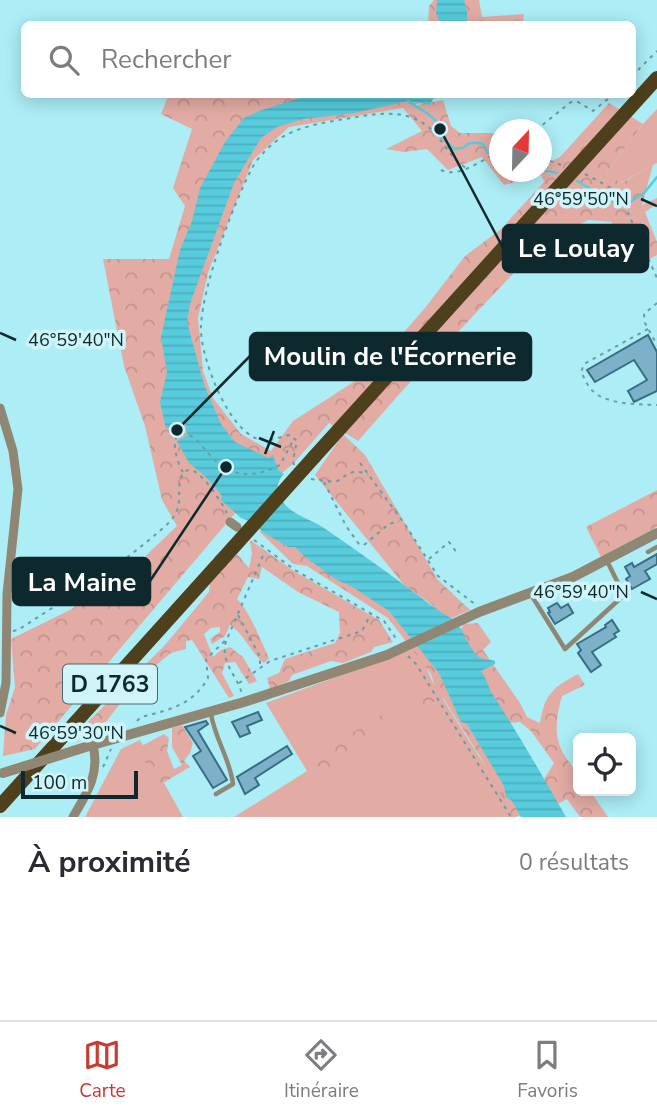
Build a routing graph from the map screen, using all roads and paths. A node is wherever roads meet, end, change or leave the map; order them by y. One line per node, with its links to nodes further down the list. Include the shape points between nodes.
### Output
1 (657, 51): 2 (path)
2 (636, 72)
3 (657, 78): 51 (main road, D 1763, bridge)
4 (609, 98): 5 (path, via 593,111 571,102)
5 (550, 119)
6 (489, 157): 9 (path)
7 (552, 162): 8 (path)
8 (565, 167)
9 (466, 168): 10 (path, via 448,174); 18 (path, via 426,125 389,113 300,129 273,144 256,163 214,264 202,309 201,338 212,378 240,426 250,436 264,440)
10 (441, 170)
11 (582, 173): 12 (path, via 621,197)
12 (657, 278)
13 (657, 303): 14 (path, via 644,314)
14 (648, 329): 15 (path); 16 (path, via 584,364 581,372 591,390 602,397)
15 (657, 345)
16 (657, 405)
17 (0, 408): 37 (street, via 18,480)
18 (294, 438): 20 (path); 21 (path, via 281,465 253,476 221,464 184,434 175,443 174,453)
19 (360, 463): 22 (path)
20 (296, 471)
21 (184, 473): 26 (path, via 197,472); 37 (path, via 171,521 117,566 18,630)
22 (368, 474): 24 (path, via 350,471 336,482); 25 (path)
23 (308, 478): 24 (path)
24 (323, 481): 25 (path, via 359,544 370,541 389,524)
25 (402, 522): 31 (path)
26 (234, 524)
27 (657, 533): 32 (street)
28 (657, 547): 29 (lane)
29 (648, 552)
30 (457, 553): 31 (path, via 449,542)
31 (428, 560): 34 (path, via 438,576)
32 (606, 561): 33 (street); 33 (lane, via 624,595 565,649)
33 (530, 593): 34 (street)
34 (480, 612): 39 (street)
35 (371, 613): 36 (path, via 266,550); 39 (path, via 384,621); 40 (path, via 362,631)
36 (238, 615): 38 (path); 40 (path, via 260,657)
37 (5, 631): 44 (street, via 6,683)
38 (227, 639): 41 (path, via 225,656); 45 (path, via 206,659 209,674 200,690 180,706 141,717 135,723)
39 (403, 645): 42 (street); 53 (path)
40 (260, 668): 41 (path)
41 (239, 683): 42 (path)
42 (244, 702): 43 (street)
43 (211, 711): 45 (street); 50 (lane, via 233,784)
44 (0, 713)
45 (137, 733): 46 (street)
46 (91, 746): 49 (street, bridge); 52 (street, via 93,779)
47 (115, 746): 48 (path)
48 (102, 768)
49 (1, 773)
50 (216, 794)
51 (0, 807)
52 (73, 817)
53 (511, 817)

